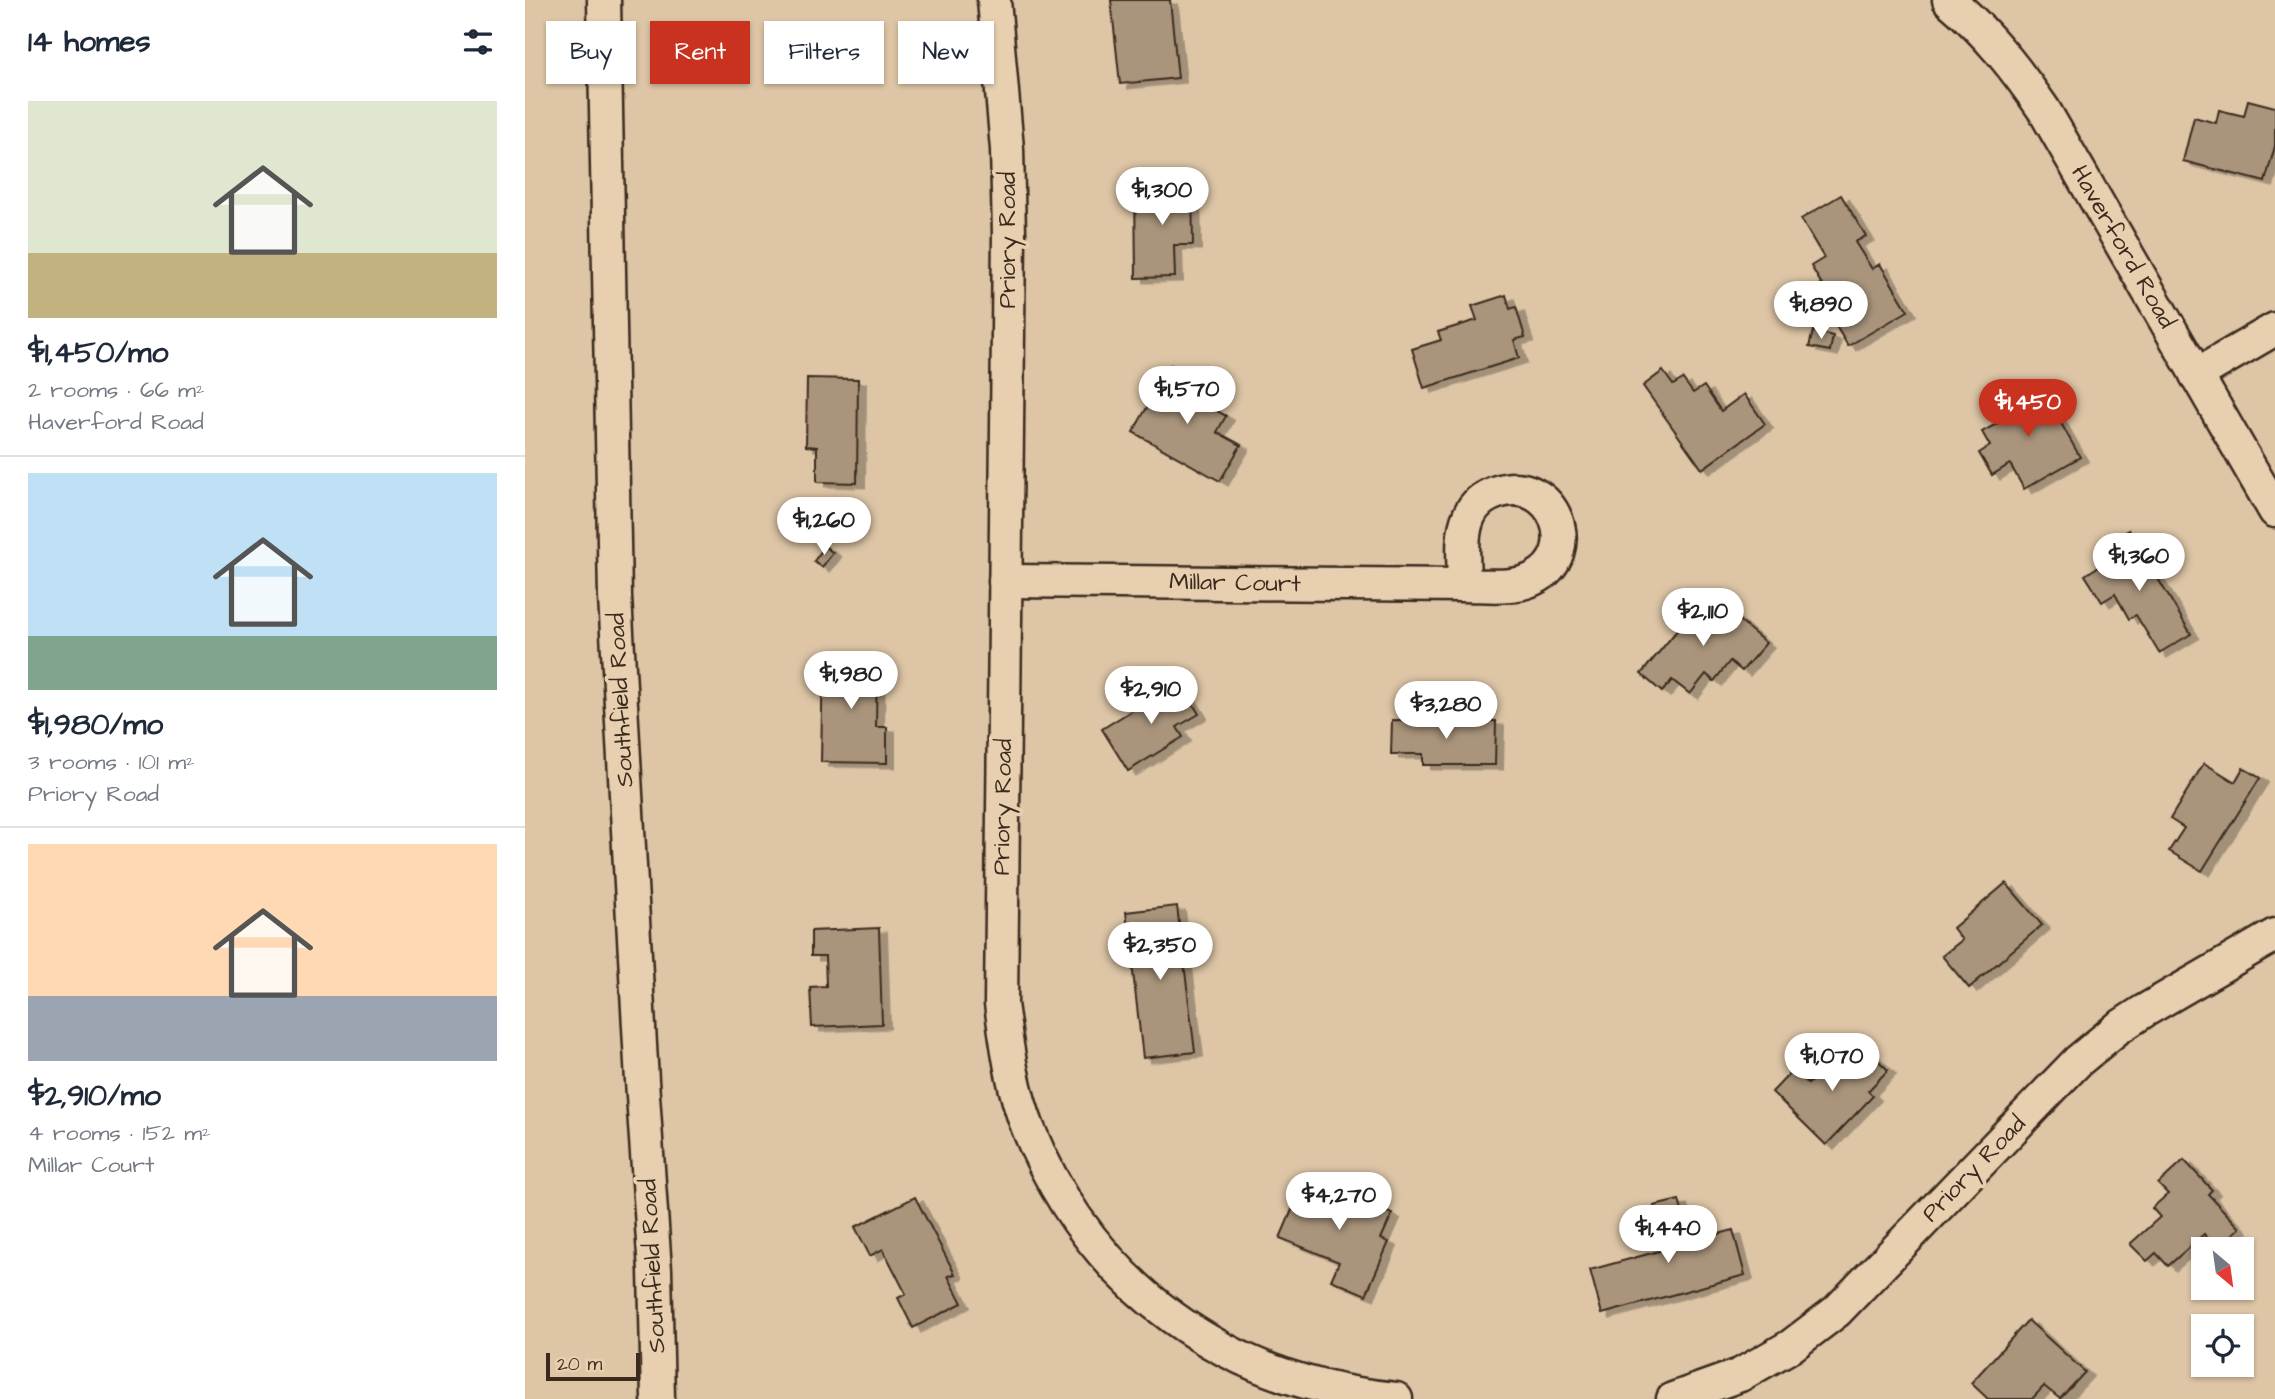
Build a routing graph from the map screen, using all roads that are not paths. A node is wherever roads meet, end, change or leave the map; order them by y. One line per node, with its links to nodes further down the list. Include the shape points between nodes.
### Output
1 (604, 0): 10 (street, Southfield Road, via 615,597)
2 (994, 0): 7 (street, Priory Road, via 1009,234)
3 (1949, 0): 5 (street, Haverford Road, via 1976,22 2010,61 2044,110)
4 (2275, 328): 5 (street)
5 (2196, 375): 6 (street, Haverford Road)
6 (2275, 511)
7 (1005, 581): 8 (street, Millar Court); 11 (street, Priory Road, via 1001,1004 1009,1062 1027,1126 1052,1180 1083,1229 1122,1274 1166,1313 1215,1346 1317,1387)
8 (1465, 585)
9 (2275, 935): 12 (street, Priory Road, via 2118,1028 2078,1061 1828,1318 1740,1375)
10 (659, 1399)
11 (1396, 1399)
12 (1673, 1399)

